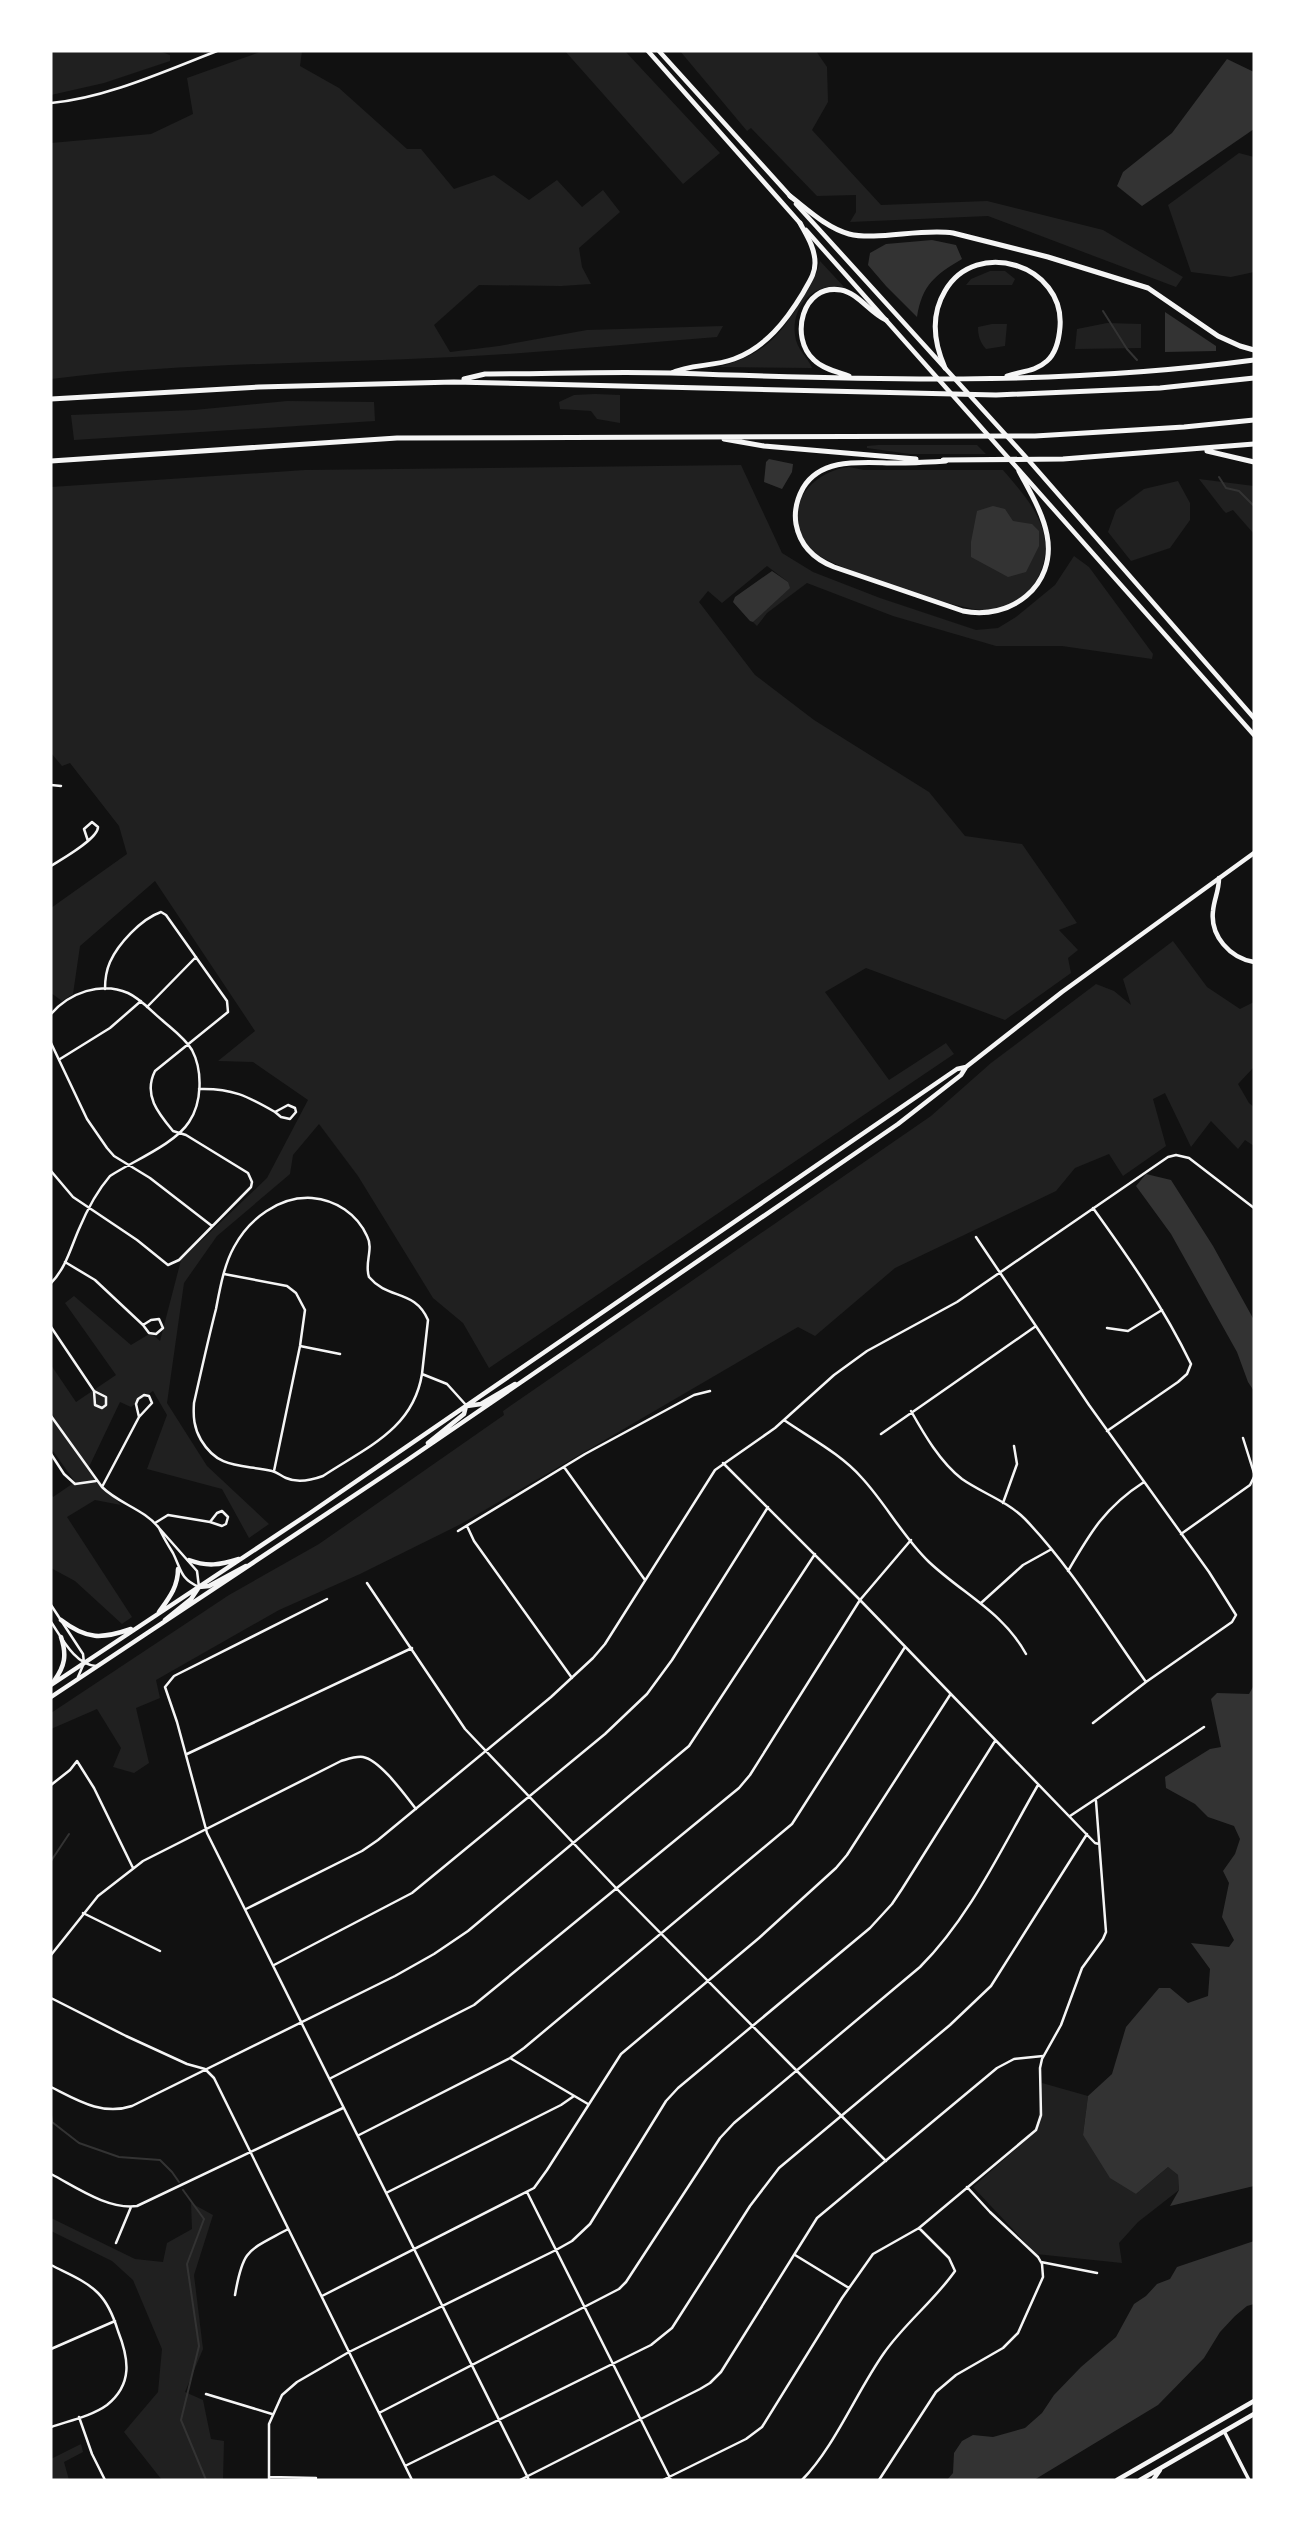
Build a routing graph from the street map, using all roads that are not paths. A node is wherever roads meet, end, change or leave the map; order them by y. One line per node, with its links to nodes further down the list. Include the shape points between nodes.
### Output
1 (217, 51): 4 (street, via 153,76)
2 (648, 51): 6 (main road)
3 (659, 51): 5 (main road)
4 (51, 103)
5 (790, 196): 8 (highway, via 832,227 851,234 953,233 1120,278 1148,288 1224,339); 10 (main road)
6 (800, 223): 7 (main road); 11 (highway, via 813,249 814,271 780,327 739,358)
7 (886, 320): 12 (highway, via 841,290 820,294 804,310 800,329 805,349 822,366); 24 (main road)
8 (1254, 350)
9 (1254, 360): 13 (highway, via 1107,375)
10 (945, 368): 13 (highway, via 935,318 948,286 975,266 1013,264 1035,274 1052,293 1059,311 1060,335 1046,362); 25 (main road)
11 (671, 373): 12 (highway); 15 (highway, via 485,374)
12 (855, 378): 13 (highway)
13 (1001, 379)
14 (1254, 379): 15 (highway, via 1160,388 996,394)
15 (454, 382): 16 (highway)
16 (51, 399)
17 (1254, 420): 18 (highway, via 1035,436)
18 (708, 436): 21 (highway, via 397,438); 22 (highway, via 764,446)
19 (1254, 444): 20 (highway)
20 (1204, 450): 22 (highway); 23 (highway)
21 (51, 461)
22 (946, 461): 24 (highway, via 847,463 822,470 808,481 797,504 795,521 802,542 818,559 846,571 963,611 1000,611 1032,592 1048,558 1044,523)
23 (1254, 462)
24 (1019, 471): 26 (main road)
25 (1254, 718)
26 (1254, 735)
27 (51, 785): 28 (street)
28 (61, 786)
29 (88, 841): 29 (street, via 84,829 89,822 98,832); 31 (street)
30 (1254, 853): 32 (main road)
31 (51, 866)
32 (1219, 878): 34 (main road, via 1213,913 1216,934 1237,956); 42 (main road)
33 (196, 957): 35 (street, via 161,912 117,950); 37 (street); 40 (street, via 229,1007)
34 (1254, 962)
35 (105, 989): 36 (street, via 129,993); 38 (street, via 74,995)
36 (141, 1001): 37 (street); 41 (street, via 110,1028)
37 (147, 1007): 40 (street)
38 (51, 1014)
39 (51, 1043): 41 (street)
40 (188, 1045): 43 (street, via 196,1060); 45 (street, via 155,1071 151,1084 151,1100 173,1131)
41 (60, 1059): 46 (street, via 87,1119 107,1148)
42 (966, 1067): 65 (main road, via 961,1076 898,1124); 68 (main road)
43 (199, 1089): 44 (street, via 240,1093); 45 (street, via 194,1113)
44 (275, 1112): 44 (street, via 286,1119 296,1112 288,1105)
45 (180, 1133): 46 (street); 51 (street, via 250,1176 251,1187)
46 (127, 1165): 48 (street, via 101,1186); 51 (street)
47 (51, 1171): 48 (street)
48 (89, 1208): 51 (street, via 168,1265 179,1260); 53 (street)
49 (1093, 1208): 50 (street, via 1158,1162 1176,1155 1189,1157); 54 (street); 57 (street)
50 (1254, 1209)
51 (212, 1226)
52 (976, 1237): 54 (street)
53 (65, 1262): 56 (street); 58 (street, via 95,1280)
54 (1000, 1272): 59 (street); 72 (street, via 936,1316 867,1351)
55 (224, 1274): 62 (street, via 287,1286 296,1293 304,1311); 64 (street, via 242,1236 277,1204 315,1198 345,1209 368,1237 369,1278 388,1292 411,1298 425,1312); 81 (street, via 194,1403 194,1424 216,1458)
56 (51, 1283)
57 (1162, 1310): 61 (street, via 1128,1331); 73 (street, via 1191,1363 1187,1374)
58 (143, 1325): 58 (street, via 153,1335 163,1328 159,1319)
59 (1036, 1326): 69 (street); 73 (street)
60 (51, 1327): 66 (street)
61 (1107, 1328)
62 (300, 1346): 63 (street); 81 (street)
63 (340, 1354)
64 (422, 1374): 68 (street, via 447,1384); 81 (street, via 402,1422 323,1476 294,1480)
65 (530, 1377): 68 (main road, via 481,1404); 78 (main road)
66 (94, 1391): 66 (street, via 95,1405 102,1408 107,1399)
67 (710, 1391): 80 (street, via 694,1395)
68 (466, 1405): 78 (main road, via 464,1414); 97 (main road)
69 (911, 1411): 74 (street); 86 (street, via 929,1441 962,1479)
70 (51, 1416): 83 (street)
71 (139, 1417): 71 (street, via 152,1403 146,1395 136,1404); 85 (street)
72 (784, 1420): 79 (street); 94 (street, via 860,1475)
73 (1107, 1431): 84 (street)
74 (881, 1434)
75 (1243, 1438): 82 (street)
76 (1014, 1446): 86 (street, via 1017,1464)
77 (51, 1454): 83 (street, via 75,1484)
78 (415, 1455): 99 (main road)
79 (723, 1463): 87 (street); 102 (street, via 708,1479)
80 (564, 1467): 90 (street); 102 (street)
81 (274, 1471)
82 (1254, 1475): 93 (street, via 1250,1485)
83 (97, 1480): 85 (street)
84 (1144, 1482): 93 (street); 101 (street, via 1101,1518)
85 (102, 1487): 89 (street)
86 (1003, 1503): 95 (street, via 1023,1517)
87 (768, 1507): 96 (street); 133 (street, via 647,1694)
88 (210, 1522): 88 (street, via 224,1526 228,1517 219,1512); 89 (street, via 168,1515)
89 (155, 1523): 91 (street)
90 (467, 1526): 92 (street); 120 (street)
91 (159, 1528): 98 (street); 100 (street)
92 (458, 1531)
93 (1181, 1534): 122 (street, via 1236,1615)
94 (911, 1540): 106 (street); 107 (street, via 929,1562)
95 (1051, 1550): 101 (street); 107 (street, via 1023,1565)
96 (815, 1555): 106 (street); 139 (street, via 696,1737)
97 (243, 1558): 98 (main road, via 220,1565); 104 (main road)
98 (189, 1560): 104 (street, via 197,1571)
99 (258, 1560): 104 (main road); 112 (main road)
100 (178, 1569): 104 (street); 109 (main road, via 174,1590)
101 (1068, 1571): 122 (street)
102 (645, 1580): 120 (street, via 605,1644)
103 (367, 1583): 116 (street)
104 (199, 1587): 109 (main road); 112 (main road)
105 (327, 1599): 130 (street, via 174,1676 165,1687)
106 (860, 1600): 115 (street); 142 (street, via 750,1776)
107 (981, 1602): 117 (street, via 1015,1634)
108 (51, 1605): 110 (street)
109 (158, 1614): 113 (main road)
110 (61, 1620): 113 (main road, via 90,1636 107,1637); 118 (street)
111 (51, 1622): 114 (street)
112 (160, 1626): 119 (main road)
113 (139, 1627): 118 (main road)
114 (61, 1637): 118 (street); 123 (main road, via 65,1662)
115 (905, 1647): 124 (street); 145 (street, via 792,1824)
116 (411, 1648): 129 (street, via 465,1729); 130 (street)
117 (1026, 1654)
118 (84, 1663): 119 (street); 121 (street); 123 (main road)
119 (99, 1666): 121 (main road)
120 (572, 1678): 129 (street)
121 (76, 1680): 125 (main road)
122 (1146, 1682): 126 (street)
123 (51, 1684)
124 (950, 1695): 128 (street); 149 (street, via 847,1855)
125 (51, 1696)
126 (1093, 1723)
127 (1204, 1727): 134 (street)
128 (995, 1741): 132 (street); 152 (street, via 892,1904 870,1928)
129 (486, 1750): 133 (street); 135 (street)
130 (186, 1755): 137 (street)
131 (51, 1785): 141 (street, via 77,1760)
132 (1038, 1785): 136 (street); 156 (street, via 941,1946)
133 (528, 1796): 139 (street); 148 (street, via 412,1893)
134 (1096, 1801): 136 (street); 140 (street)
135 (416, 1809): 137 (street, via 370,1759 354,1757); 143 (street, via 362,1851)
136 (1070, 1816): 138 (street)
137 (205, 1829): 141 (street); 143 (street)
138 (1087, 1834): 140 (street); 162 (street, via 986,1992)
139 (573, 1844): 142 (street); 151 (street, via 449,1944)
140 (1100, 1844): 153 (street, via 1106,1932 1082,1968 1061,2025)
141 (133, 1868): 144 (street)
142 (616, 1888): 145 (street); 157 (street, via 474,2005)
143 (246, 1909): 148 (street)
144 (83, 1913): 146 (street); 147 (street)
145 (661, 1934): 149 (street); 154 (street)
146 (160, 1951)
147 (51, 1955)
148 (273, 1966): 151 (street)
149 (707, 1980): 152 (street); 160 (street, via 621,2054)
150 (51, 1998): 155 (street, via 138,2042)
151 (301, 2021): 155 (street); 157 (street)
152 (752, 2026): 156 (street); 175 (street, via 666,2101 590,2224)
153 (1043, 2056): 165 (street, via 1014,2059 997,2068); 167 (street, via 1041,2115 1036,2130)
154 (510, 2058): 159 (street); 163 (street)
155 (205, 2069): 158 (street, via 144,2101 113,2111); 164 (street, via 214,2078)
156 (796, 2070): 162 (street); 184 (street, via 720,2138 626,2282)
157 (330, 2079): 161 (street)
158 (51, 2087)
159 (575, 2096): 160 (street); 169 (street)
160 (588, 2104): 168 (street, via 540,2182)
161 (344, 2107): 163 (street); 164 (street)
162 (841, 2116): 165 (street); 188 (street, via 766,2182 665,2336)
163 (358, 2136): 169 (street)
164 (251, 2153): 170 (street); 172 (street)
165 (886, 2161): 176 (street, via 817,2218)
166 (51, 2174): 170 (street, via 105,2201)
167 (967, 2187): 171 (street); 177 (street)
168 (527, 2192): 174 (street); 175 (street)
169 (387, 2193): 174 (street)
170 (131, 2207): 173 (street)
171 (919, 2228): 180 (street, via 873,2254); 212 (street, via 949,2258 955,2271 884,2353)
172 (288, 2229): 181 (street, via 243,2259); 182 (street)
173 (116, 2243)
174 (414, 2249): 182 (street); 183 (street)
175 (556, 2250): 183 (street); 184 (street)
176 (794, 2255): 180 (street); 198 (street, via 721,2372 710,2383)
177 (1041, 2262): 179 (street); 213 (street, via 1043,2277 1012,2340 936,2392)
178 (51, 2265): 185 (street, via 91,2286)
179 (1097, 2273)
180 (849, 2288): 206 (street, via 762,2427)
181 (235, 2295)
182 (321, 2296): 187 (street)
183 (442, 2305): 187 (street); 189 (street)
184 (583, 2307): 188 (street); 189 (street)
185 (115, 2321): 186 (street); 196 (street, via 127,2354 126,2381 103,2407)
186 (51, 2349)
187 (349, 2352): 192 (street); 193 (street, via 297,2382 282,2395)
188 (612, 2364): 197 (street); 198 (street)
189 (471, 2365): 192 (street); 197 (street)
190 (206, 2394): 193 (street)
191 (1254, 2401): 194 (main road)
192 (379, 2413): 201 (street)
193 (272, 2414): 204 (street, via 268,2424)
194 (1232, 2414): 200 (main road); 207 (main road)
195 (1254, 2414): 200 (main road)
196 (79, 2417): 199 (street); 208 (street)
197 (499, 2420): 201 (street); 205 (street)
198 (641, 2421): 205 (street); 206 (street)
199 (51, 2427)
200 (1224, 2431): 202 (main road); 217 (street)
201 (405, 2466): 209 (street)
202 (1162, 2467): 215 (main road); 216 (main road)
203 (316, 2478): 204 (street)
204 (269, 2479)
205 (528, 2479): 210 (street)
206 (670, 2479): 211 (street)
207 (1120, 2479): 214 (main road)
208 (105, 2480)
209 (412, 2480)
210 (520, 2480)
211 (663, 2480)
212 (802, 2480)
213 (879, 2480)
214 (1131, 2480)
215 (1140, 2480)
216 (1153, 2480)
217 (1249, 2480)

